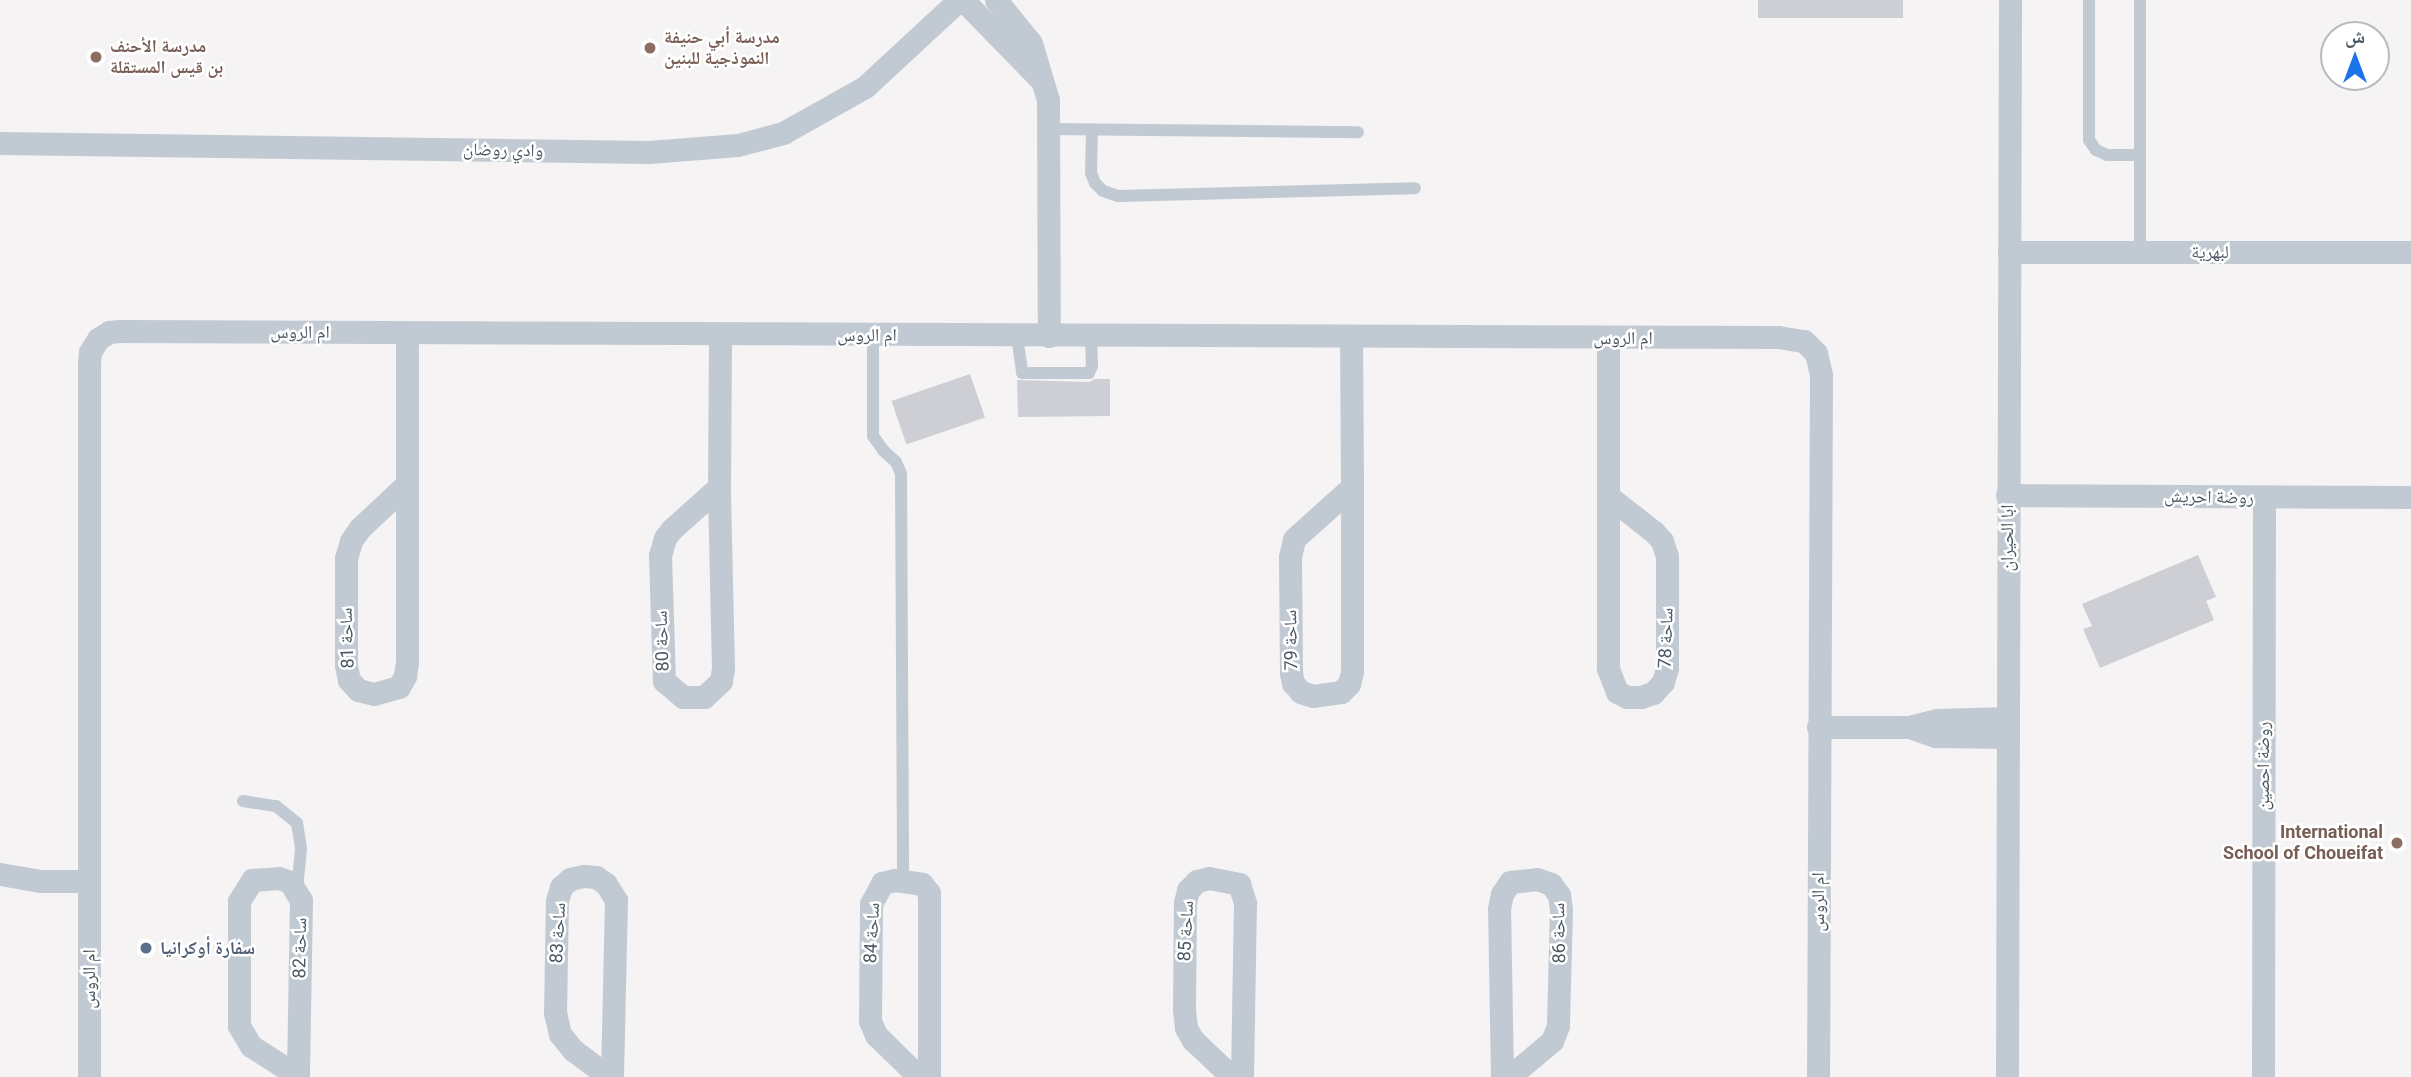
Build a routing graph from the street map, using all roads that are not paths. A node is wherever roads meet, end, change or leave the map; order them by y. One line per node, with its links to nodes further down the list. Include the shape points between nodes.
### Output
1 (961, 0): 6 (street); 10 (street, وادي روضان, via 855,93 783,133 699,151)
2 (996, 0): 6 (street, via 1031,43)
3 (2010, 0): 14 (street, ابا الحيران)
4 (2089, 0): 11 (lane, via 2089,140 2107,155)
5 (2140, 0): 11 (lane)
6 (1044, 84): 7 (street)
7 (1049, 129): 8 (lane); 20 (street)
8 (1092, 130): 9 (lane); 12 (lane, via 1091,173 1103,191 1118,196)
9 (1357, 132)
10 (0, 143)
11 (2139, 155): 13 (lane)
12 (1415, 188)
13 (2140, 251): 14 (street, لبهرية); 15 (street, لبهرية)
14 (2009, 252): 27 (street, ابا الحيران)
15 (2411, 252)
16 (407, 332): 17 (street, ام الروس); 24 (street, ساحة 81); 37 (street, ام الروس, via 120,331 103,335 93,345 89,363)
17 (720, 335): 18 (street, ام الروس); 25 (street, ساحة 80)
18 (873, 335): 19 (street, ام الروس); 35 (lane, via 873,436 901,474)
19 (1017, 336): 20 (street, ام الروس); 21 (lane, via 1022,373 1089,373)
20 (1049, 336): 21 (street, ام الروس)
21 (1091, 336): 22 (street, ام الروس)
22 (1351, 337): 23 (street, ام الروس); 26 (street, ساحة 79)
23 (1608, 338): 28 (street, ساحة 78); 31 (street, ام الروس, via 1795,338 1816,353 1821,375)
24 (407, 485): 24 (street, ساحة 81, via 360,528 346,558 349,680 358,690 374,694 399,687 405,676)
25 (719, 488): 25 (street, ساحة 80, via 672,529 660,555 664,681 683,697 704,697 721,681)
26 (1352, 488): 26 (street, ساحة 79, via 1294,539 1290,556 1291,673 1301,692 1313,696 1341,692 1352,672)
27 (2007, 495): 30 (street, روضة احريش); 32 (street, ابا الحيران)
28 (1608, 496): 28 (street, ساحة 78, via 1654,532 1667,556 1667,668 1663,682 1642,697 1617,692 1608,668)
29 (2411, 497): 30 (street, روضة احريش)
30 (2264, 498): 51 (street, روضة احصين)
31 (1818, 727): 32 (street, via 1909,727 1937,720); 49 (street, ام الروس)
32 (2008, 728): 50 (street, ابا الحيران)
33 (243, 801): 39 (lane, via 276,806 297,823 301,849)
34 (0, 874): 36 (street)
35 (902, 880): 43 (street, ساحة 84, via 882,883 871,904 870,1021 876,1035); 44 (street, via 922,884 929,892)
36 (41, 881): 37 (street); 38 (street)
37 (89, 881): 41 (street, ام الروس)
38 (0, 890)
39 (297, 890): 40 (street, ساحة 82, via 301,900); 40 (street, ساحة 82, via 279,878 264,878 252,880 243,890 239,901 239,1026 251,1046)
40 (298, 1076)
41 (89, 1077)
42 (611, 1077): 42 (street, ساحة 83, via 573,1050 560,1034 555,1013 557,901 561,887 584,876 606,884 616,900)
43 (919, 1077)
44 (929, 1077)
45 (1232, 1077): 46 (street, ساحة 85, via 1186,1028 1185,903 1188,890 1209,878 1239,884 1245,903)
46 (1242, 1077)
47 (1502, 1077): 48 (street, ساحة 86, via 1499,909 1510,882 1537,879 1551,884 1559,895 1559,1026 1552,1041)
48 (1508, 1077)
49 (1818, 1077)
50 (2007, 1077)
51 (2263, 1077)

